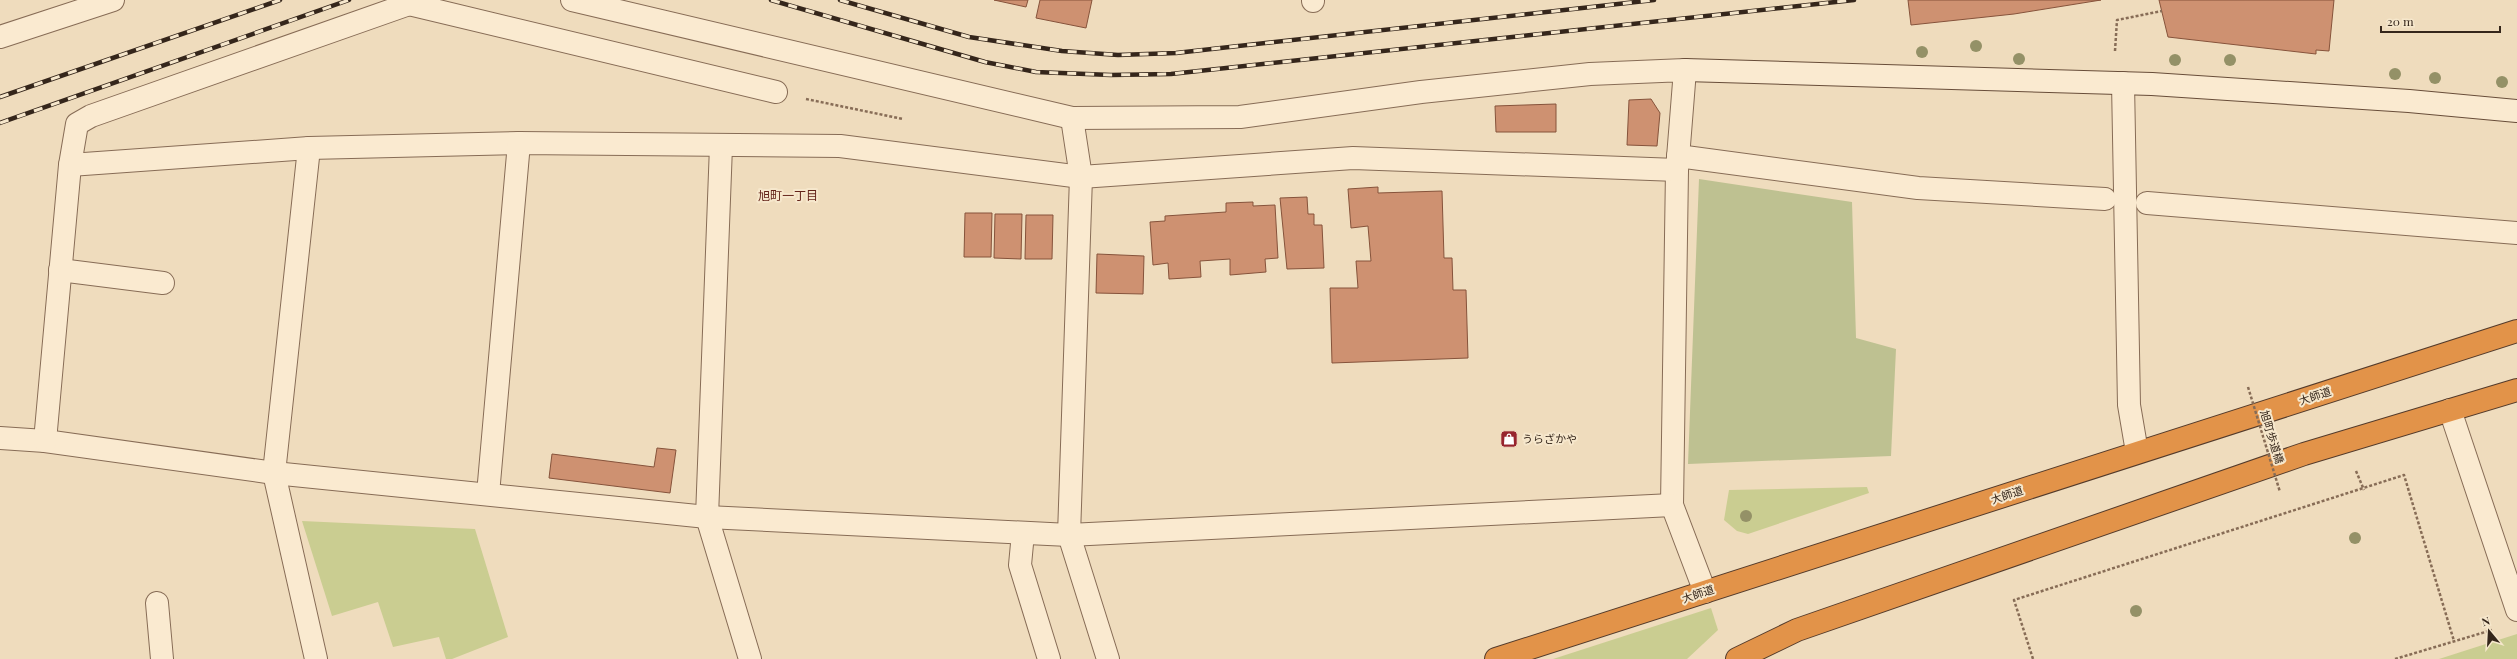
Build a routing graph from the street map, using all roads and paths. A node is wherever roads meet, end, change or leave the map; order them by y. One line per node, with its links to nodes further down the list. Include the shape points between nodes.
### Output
1 (113, 0): 4 (street)
2 (572, 0): 10 (street)
3 (2162, 11): 5 (path, via 2117,20)
4 (0, 37)
5 (2115, 58)
6 (1685, 70): 7 (street); 10 (street, via 1575,76 1421,92 1240,117); 14 (street)
7 (2123, 83): 9 (street, via 2401,100); 28 (street, via 2129,405)
8 (776, 92): 15 (street, via 409,4 91,116 77,124)
9 (2517, 111)
10 (1072, 118): 16 (street)
11 (519, 143): 12 (street); 13 (street); 33 (street)
12 (720, 146): 16 (street, via 840,146); 35 (street)
13 (309, 148): 15 (street); 30 (street)
14 (1678, 163): 16 (street, via 1353,158); 17 (street, via 1918,188); 34 (street)
15 (70, 165): 20 (street)
16 (1081, 177): 37 (street)
17 (2105, 199)
18 (2147, 203): 19 (street)
19 (2517, 233)
20 (60, 270): 21 (street); 27 (street)
21 (163, 283)
22 (2517, 331): 28 (highway, 大師道)
23 (2248, 387): 32 (path, 旭町歩道橋, bridge)
24 (2517, 390): 25 (highway)
25 (2450, 410): 40 (street); 49 (highway, via 2304,454 2093,526 1797,630)
26 (0, 438): 27 (street)
27 (45, 441): 30 (street)
28 (2137, 452): 38 (highway, 大師道)
29 (2355, 468): 31 (path)
30 (274, 473): 33 (street); 44 (street)
31 (2364, 490): 42 (path, via 2404,475); 50 (path, via 2014,600)
32 (2280, 492)
33 (488, 494): 35 (street)
34 (1672, 505): 37 (street); 38 (street)
35 (707, 517): 36 (street); 45 (street)
36 (1023, 533): 37 (street); 46 (street, via 1020,566)
37 (1069, 535): 47 (street)
38 (1705, 592): 48 (highway, 大師道)
39 (157, 603): 43 (street)
40 (2517, 610)
41 (2496, 629): 42 (path)
42 (2454, 641): 51 (path)
43 (162, 659)
44 (316, 659)
45 (750, 659)
46 (1049, 659)
47 (1108, 659)
48 (1496, 659)
49 (1738, 659)
50 (2033, 659)
51 (2395, 659)

